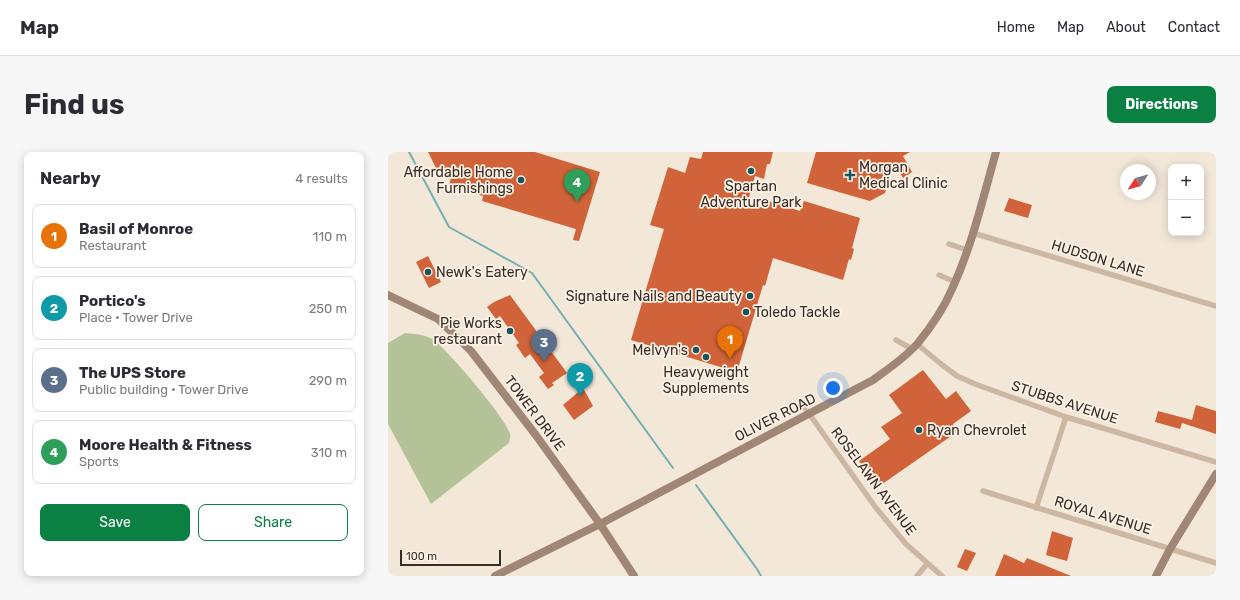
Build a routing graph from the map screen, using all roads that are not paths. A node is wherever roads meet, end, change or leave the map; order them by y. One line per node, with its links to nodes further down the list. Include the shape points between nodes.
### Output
1 (996, 152): 2 (street, OLIVER ROAD)
2 (973, 232): 4 (street, OLIVER ROAD); 8 (street, HUDSON LANE)
3 (949, 244): 4 (street)
4 (967, 250): 6 (street, OLIVER ROAD)
5 (939, 275): 6 (street)
6 (955, 282): 10 (street, OLIVER ROAD, via 938,314)
7 (388, 295): 18 (street, TOWER DRIVE, via 438,319 471,351 528,424)
8 (1216, 306)
9 (896, 340): 10 (street, STUBBS AVENUE)
10 (914, 346): 12 (street, OLIVER ROAD, via 898,362 873,380); 13 (street, STUBBS AVENUE, via 963,379)
11 (800, 401): 12 (street, ROSELAWN AVENUE)
12 (809, 414): 18 (street, OLIVER ROAD); 21 (street, ROSELAWN AVENUE, via 876,508 906,544)
13 (1066, 417): 14 (street, STUBBS AVENUE); 17 (street)
14 (1216, 462)
15 (1216, 474): 19 (street)
16 (982, 491): 17 (street, ROYAL AVENUE)
17 (1036, 508): 19 (street, ROYAL AVENUE)
18 (600, 524): 22 (street, OLIVER ROAD); 24 (street, TOWER DRIVE)
19 (1170, 549): 20 (street, ROYAL AVENUE); 27 (street)
20 (1216, 563)
21 (927, 564): 25 (street); 26 (street, ROSELAWN AVENUE)
22 (505, 574): 23 (street, OLIVER ROAD)
23 (495, 576)
24 (634, 576)
25 (917, 576)
26 (942, 576)
27 (1156, 576)

